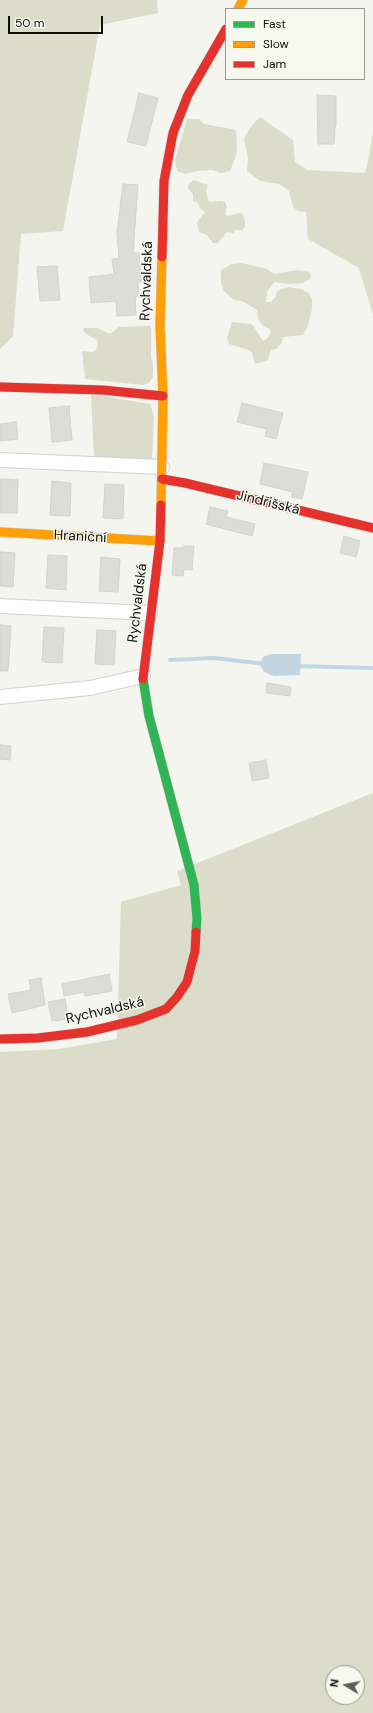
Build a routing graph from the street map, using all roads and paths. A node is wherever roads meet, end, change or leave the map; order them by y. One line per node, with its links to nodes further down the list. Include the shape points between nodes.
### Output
1 (225, 31): 3 (street, Rychvaldská, via 188,94 173,133 164,181 160,325)
2 (0, 387): 3 (street, via 102,390)
3 (163, 396): 5 (street, Rychvaldská)
4 (0, 460): 5 (street, Jindřišská)
5 (162, 473): 6 (street, Jindřišská, via 185,483); 8 (street, Rychvaldská)
6 (373, 528)
7 (0, 532): 8 (street, Hraniční)
8 (160, 542): 10 (street, Rychvaldská)
9 (0, 606): 10 (street)
10 (150, 613): 11 (street, Rychvaldská)
11 (143, 676): 12 (street, via 90,688); 13 (street, Rychvaldská, via 148,716 194,885 197,919 195,951 187,982 166,1009 137,1020 87,1032 38,1038)
12 (0, 697)
13 (0, 1039)

